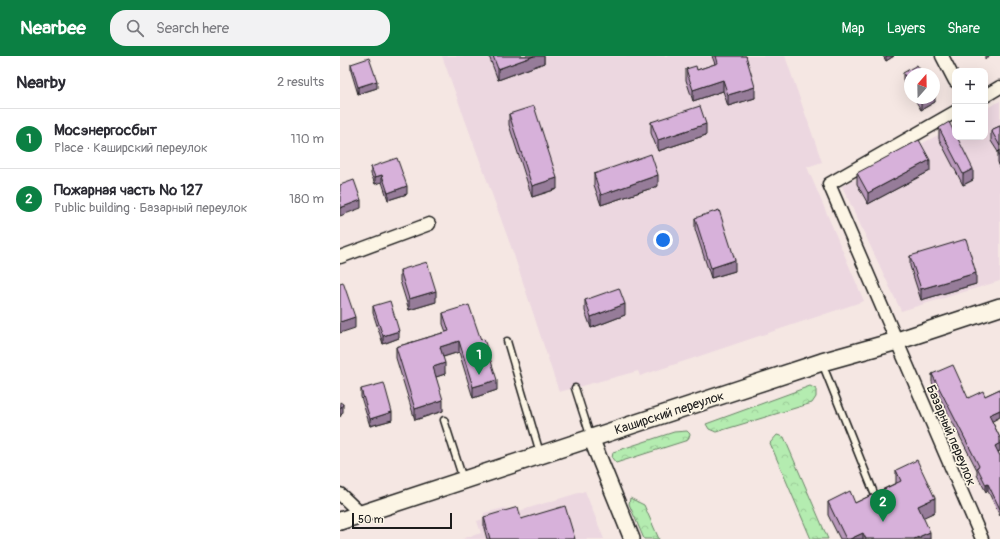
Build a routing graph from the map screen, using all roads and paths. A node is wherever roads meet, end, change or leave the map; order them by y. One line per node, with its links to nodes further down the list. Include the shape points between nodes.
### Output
1 (942, 56): 2 (street)
2 (952, 75)
3 (1000, 87): 4 (street)
4 (988, 94)
5 (952, 114): 10 (street, Базарный переулок, via 828,184)
6 (428, 224): 7 (street)
7 (340, 257)
8 (1000, 307): 10 (main road, Каширский переулок)
9 (507, 341): 15 (lane)
10 (897, 341): 11 (main road, Каширский переулок); 22 (street, Базарный переулок)
11 (822, 362): 14 (main road, Каширский переулок); 18 (lane)
12 (575, 388): 14 (lane)
13 (444, 420): 16 (lane)
14 (591, 438): 15 (main road, Каширский переулок); 21 (street)
15 (541, 454): 16 (main road, Каширский переулок)
16 (463, 480): 19 (main road, Каширский переулок)
17 (340, 494): 19 (street)
18 (876, 498)
19 (361, 514): 20 (main road, Каширский переулок)
20 (340, 521)
21 (632, 539)
22 (982, 539)

